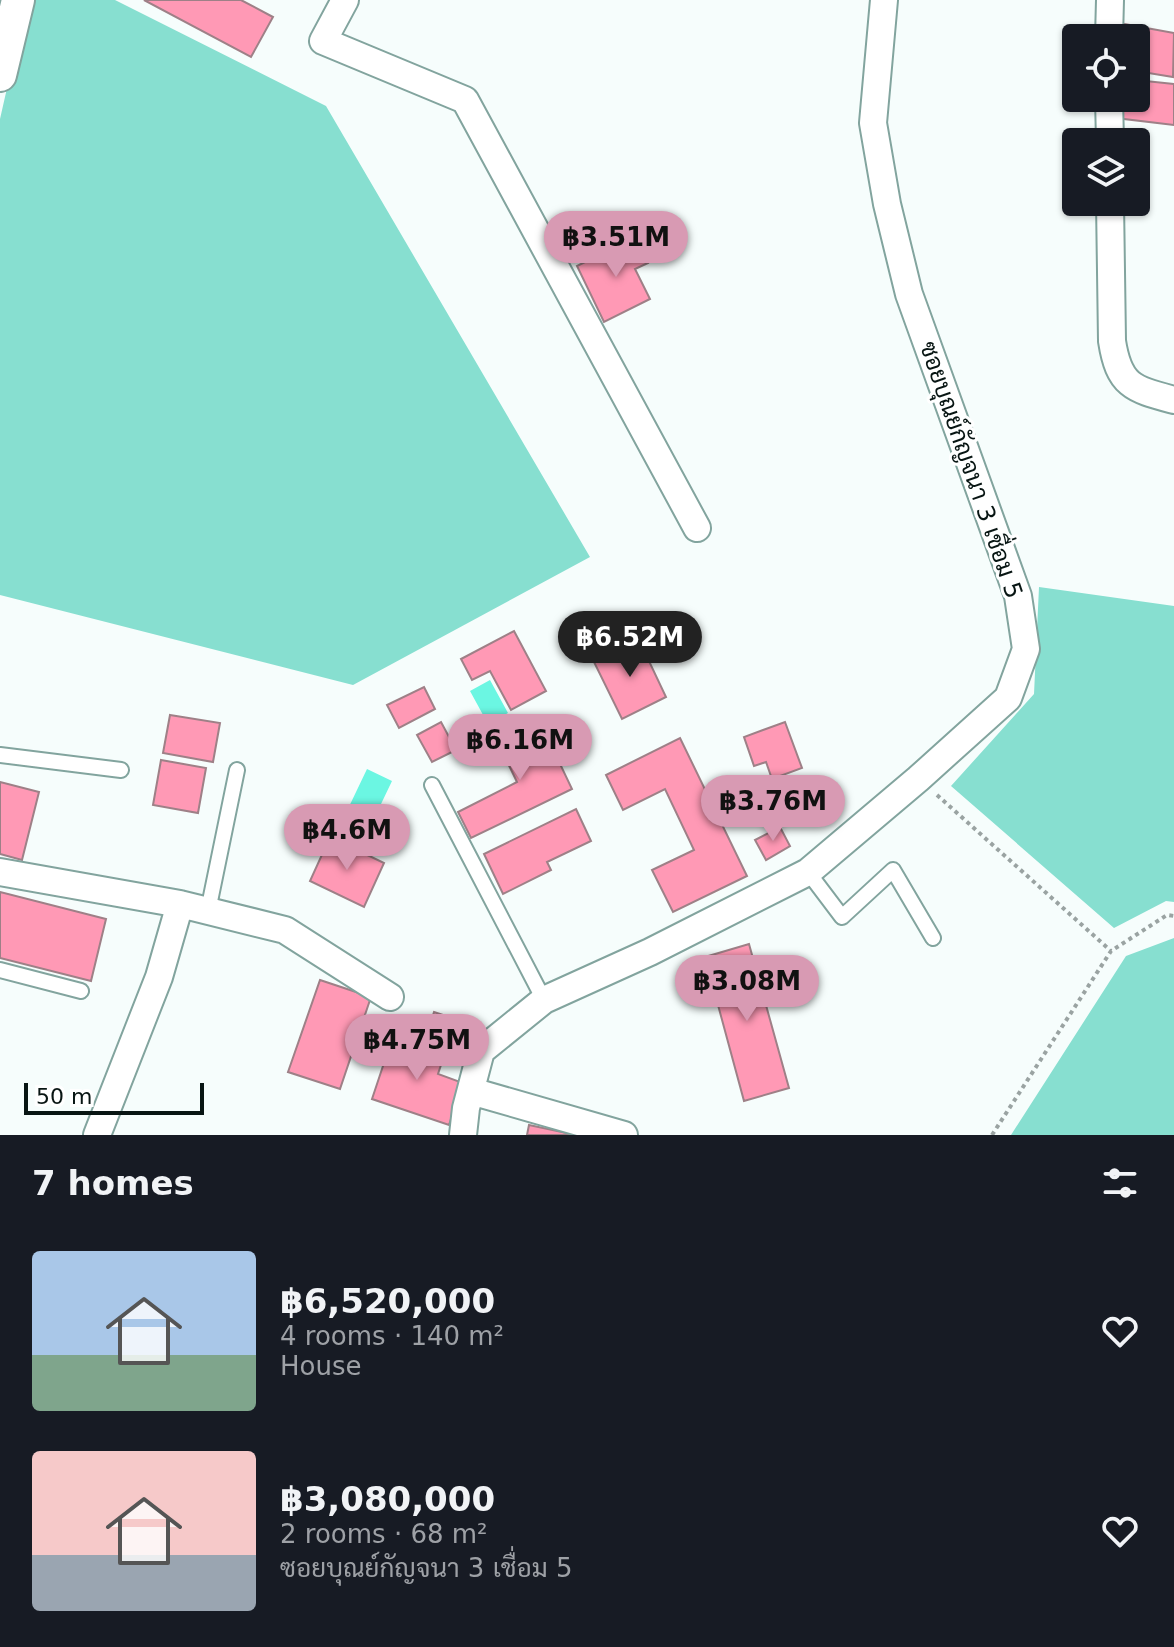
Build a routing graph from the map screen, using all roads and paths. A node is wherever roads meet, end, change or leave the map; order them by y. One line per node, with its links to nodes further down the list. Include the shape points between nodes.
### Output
1 (18, 0): 6 (street)
2 (345, 0): 9 (street, via 323,41 465,100)
3 (884, 0): 13 (street, ซอยบุณย์กัญจนา 3 เชื่อม 5, via 873,123 887,204 909,294 1018,596 1026,649 1008,698)
4 (1110, 0): 5 (street)
5 (1109, 24)
6 (0, 75)
7 (1110, 216): 8 (street, via 1115,362 1128,385)
8 (1174, 400)
9 (697, 528)
10 (0, 755): 11 (lane)
11 (121, 770)
12 (237, 770): 18 (lane)
13 (918, 779): 16 (street, ซอยบุณย์กัญจนา 3 เชื่อม 5); 21 (path)
14 (432, 785): 25 (lane)
15 (0, 872): 17 (street)
16 (808, 872): 20 (lane, via 842,917 893,870); 25 (street, ซอยบุณย์กัญจนา 3 เชื่อม 5)
17 (180, 904): 18 (street); 27 (street, via 159,977)
18 (208, 911): 24 (street, via 285,930)
19 (1174, 916): 21 (path, via 1167,915)
20 (933, 938)
21 (1111, 951): 30 (path)
22 (0, 970): 23 (lane)
23 (81, 991)
24 (390, 997)
25 (544, 1000): 26 (street, ซอยบุณย์กัญจนา 3 เชื่อม 5, via 481,1051)
26 (471, 1091): 28 (street, ซอยบุณย์กัญจนา 3 เชื่อม 5); 29 (street)
27 (97, 1135)
28 (463, 1135)
29 (624, 1135)
30 (992, 1135)

